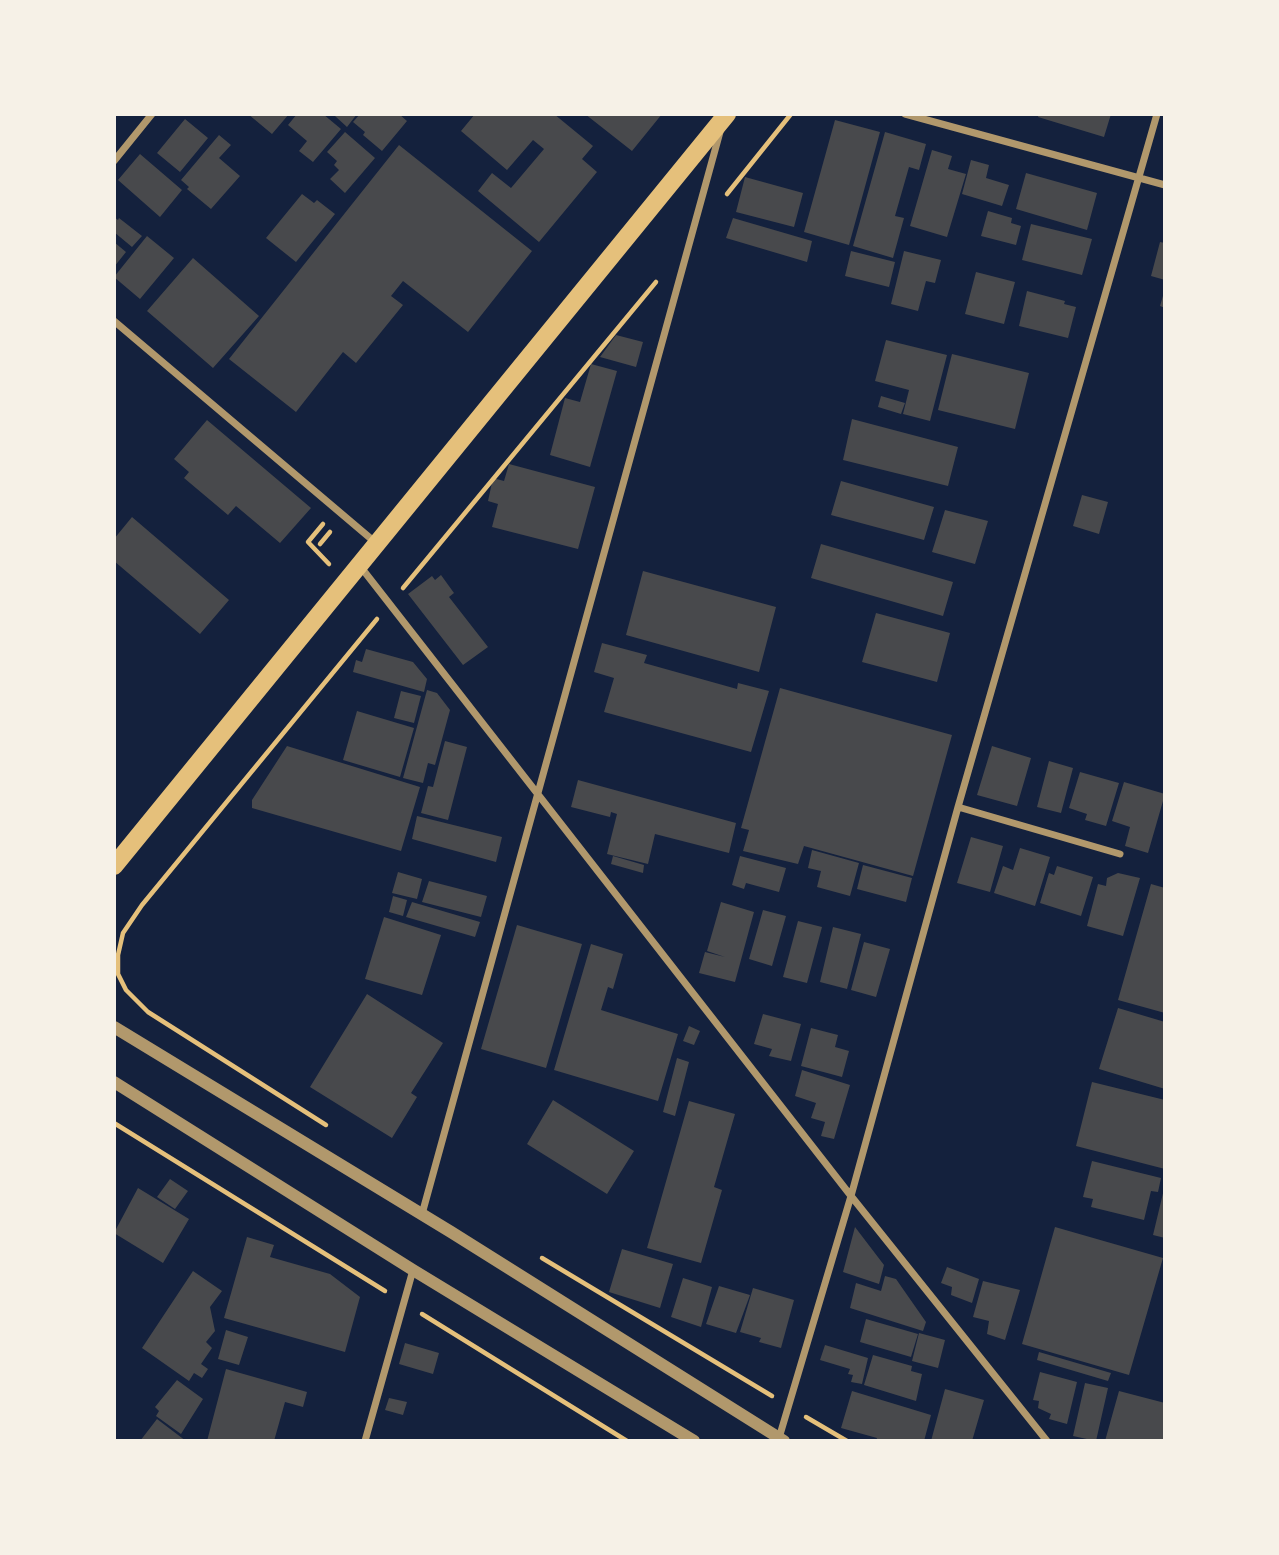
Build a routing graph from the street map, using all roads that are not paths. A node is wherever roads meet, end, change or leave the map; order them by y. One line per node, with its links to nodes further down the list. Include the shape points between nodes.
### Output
1 (152, 114): 5 (street)
2 (905, 114): 6 (street)
3 (1157, 114): 6 (street)
4 (725, 116): 9 (main road); 11 (street)
5 (114, 161)
6 (1139, 178): 7 (street); 12 (street)
7 (1165, 185)
8 (114, 321): 9 (street)
9 (376, 544): 10 (main road)
10 (359, 565): 11 (street); 14 (main road)
11 (538, 795): 17 (street); 18 (street)
12 (958, 807): 13 (street); 17 (street)
13 (1120, 854)
14 (114, 866)
15 (114, 1027): 18 (street)
16 (114, 1082): 19 (street)
17 (851, 1196): 20 (street); 23 (street)
18 (422, 1214): 20 (street)
19 (413, 1270): 21 (street); 22 (street)
20 (782, 1440)
21 (365, 1441)
22 (694, 1441)
23 (1047, 1441)

